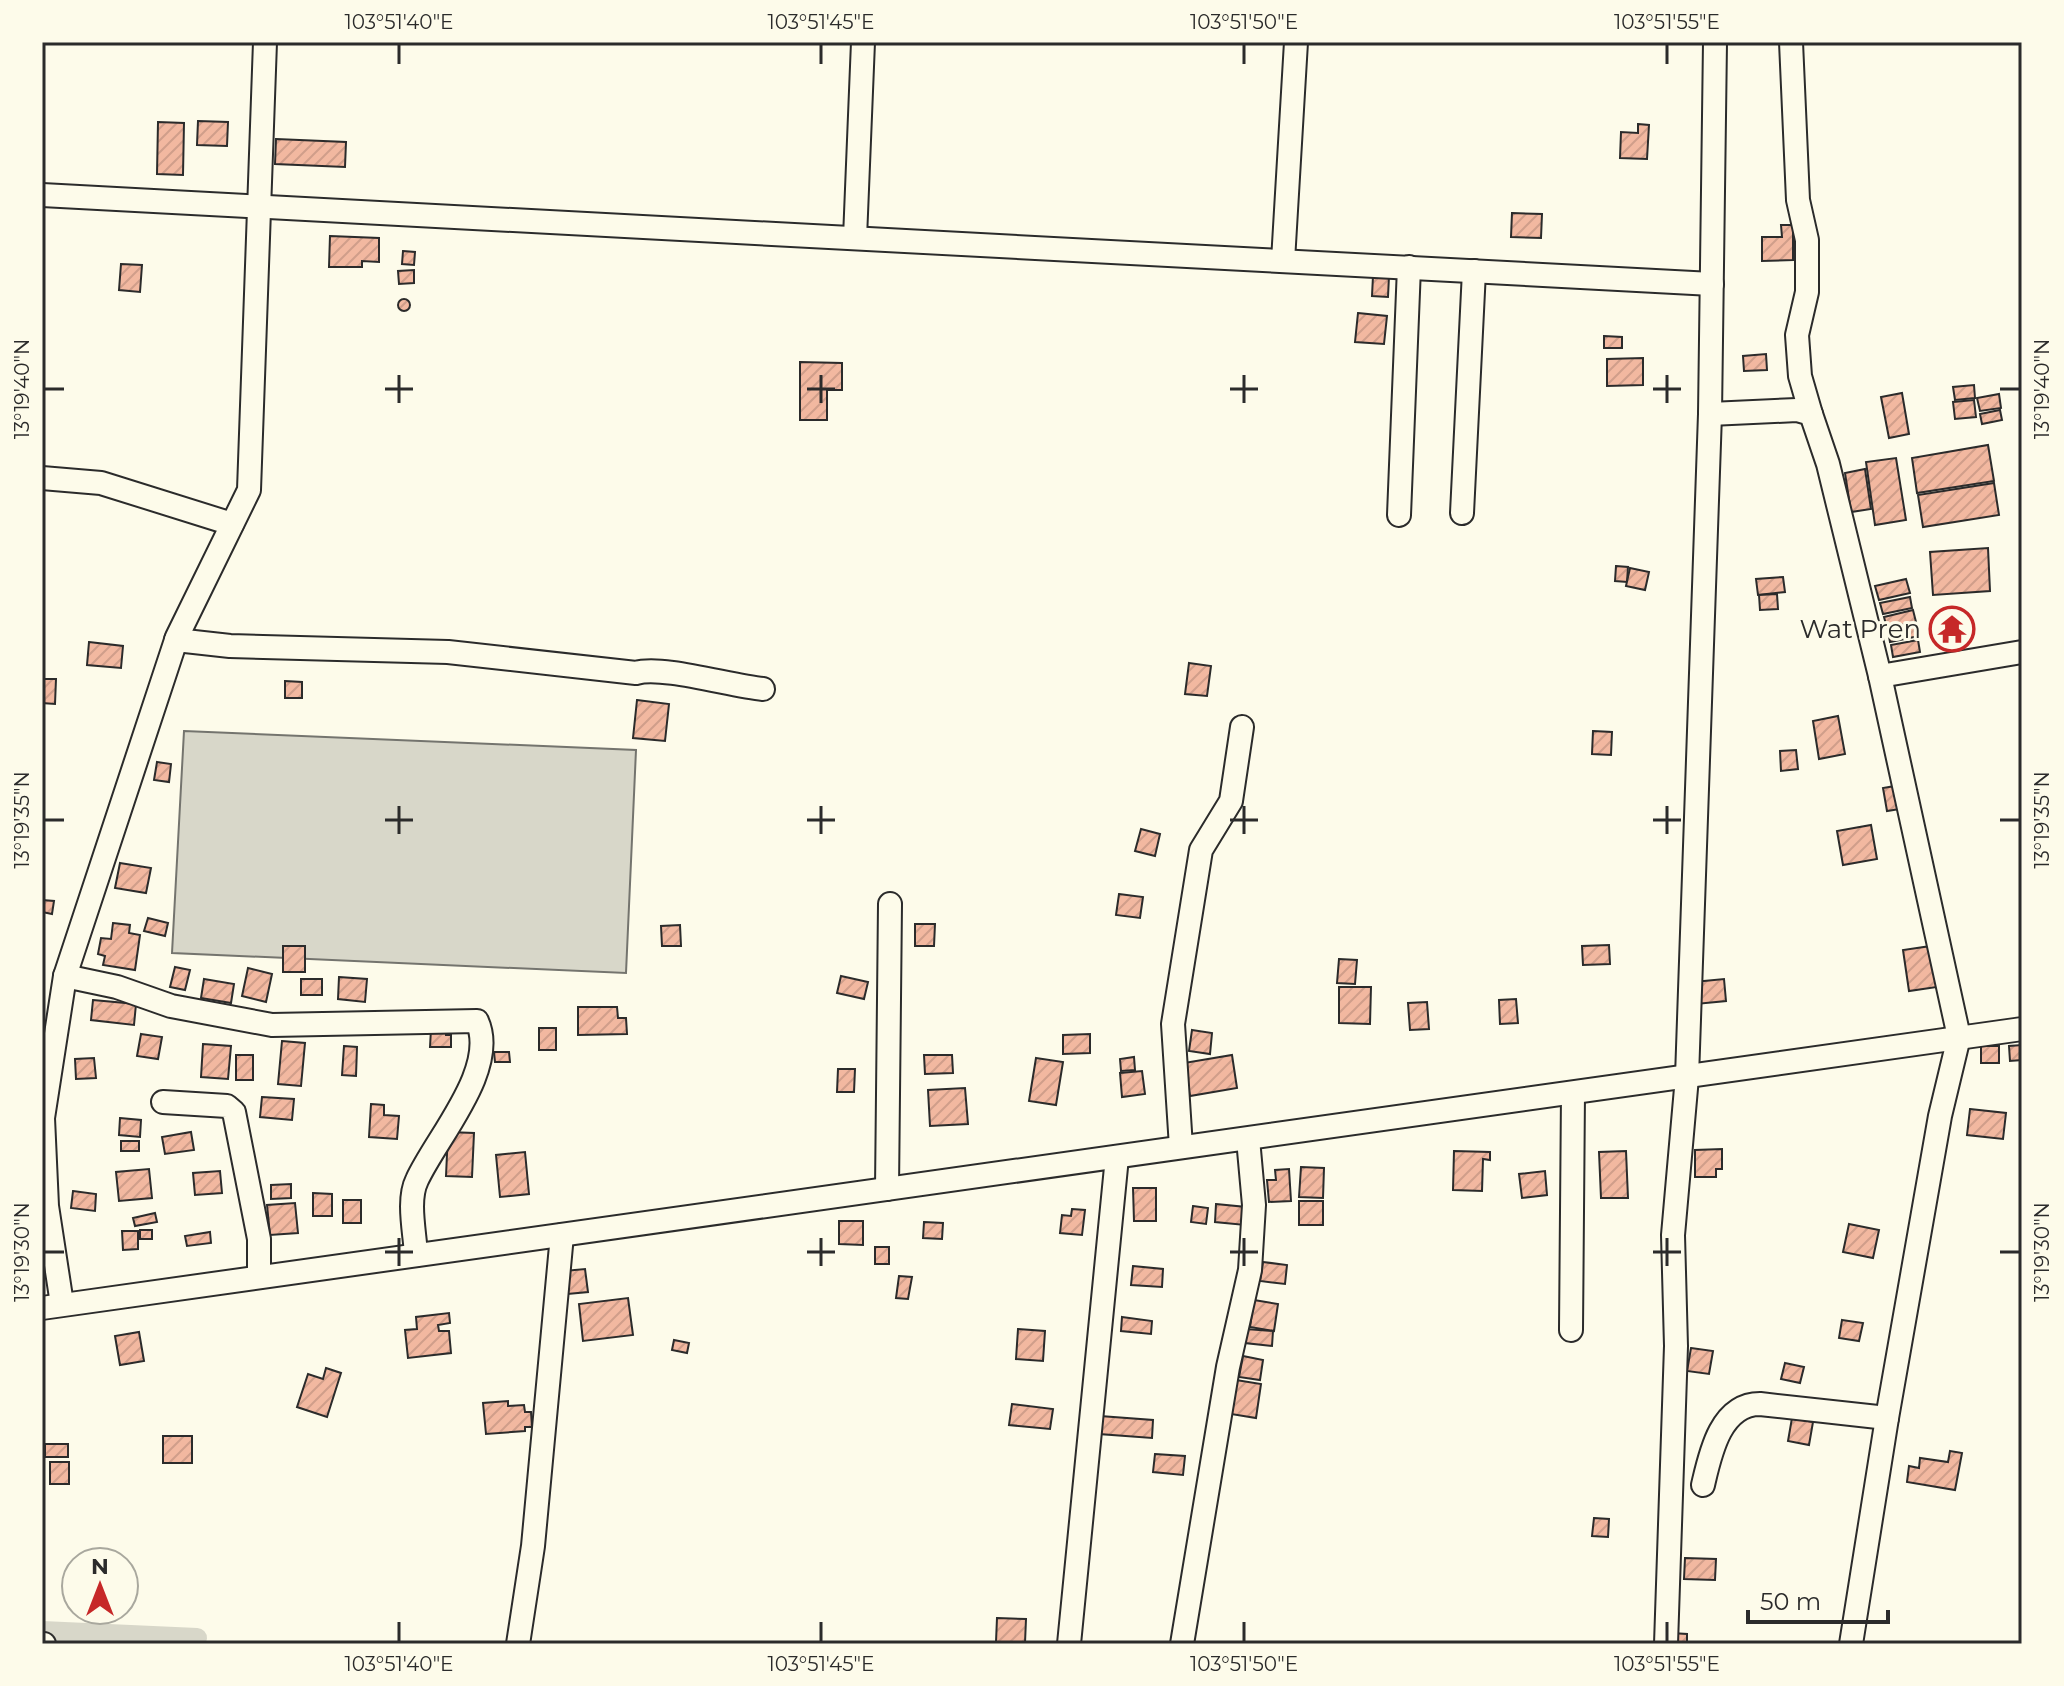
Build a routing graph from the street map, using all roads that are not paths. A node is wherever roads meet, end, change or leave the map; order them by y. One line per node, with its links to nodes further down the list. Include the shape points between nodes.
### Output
1 (265, 42): 7 (street)
2 (863, 42): 8 (street)
3 (1296, 42): 9 (street)
4 (1715, 42): 12 (street)
5 (1791, 42): 14 (street, via 1798,200 1807,240 1807,292 1797,335 1800,376)
6 (42, 195): 7 (street)
7 (250, 207): 8 (street); 18 (street, via 249,490)
8 (855, 238): 9 (street)
9 (1283, 261): 10 (street)
10 (1409, 267): 11 (street); 17 (street)
11 (1474, 271): 12 (street); 16 (street)
12 (1712, 284): 13 (street)
13 (1710, 414): 14 (street); 28 (street)
14 (1811, 414): 21 (street)
15 (42, 478): 18 (street, via 101,483)
16 (1462, 513)
17 (1399, 515)
18 (232, 524): 19 (street)
19 (176, 640): 22 (street, via 448,652 636,673 665,670); 25 (street)
20 (2022, 652): 21 (street)
21 (1880, 676): 27 (street)
22 (763, 689)
23 (1242, 727): 32 (street, via 1231,801 1201,850 1173,1024)
24 (890, 904): 34 (street)
25 (65, 976): 35 (street, via 43,1118); 37 (street, via 171,1006 272,1025 477,1021 482,1043 476,1071 414,1190)
26 (2022, 1029): 27 (street)
27 (1959, 1037): 28 (street); 41 (street, via 1940,1116)
28 (1687, 1077): 29 (street); 46 (street, via 1673,1235 1676,1346)
29 (1573, 1093): 31 (street); 40 (street)
30 (163, 1102): 38 (street, via 227,1106 234,1112 259,1239)
31 (1248, 1139): 32 (street); 45 (street, via 1254,1205 1250,1270 1228,1367)
32 (1181, 1147): 33 (street)
33 (1117, 1157): 34 (street); 44 (street)
34 (887, 1189): 36 (street)
35 (44, 1206): 39 (street)
36 (562, 1235): 37 (street); 43 (street)
37 (416, 1255): 38 (street)
38 (259, 1277): 39 (street)
39 (52, 1306)
40 (1571, 1330)
41 (1887, 1418): 42 (street, via 1746,1406 1713,1442); 47 (street)
42 (1703, 1485)
43 (520, 1638)
44 (1069, 1644)
45 (1182, 1644)
46 (1666, 1644)
47 (1851, 1644)

